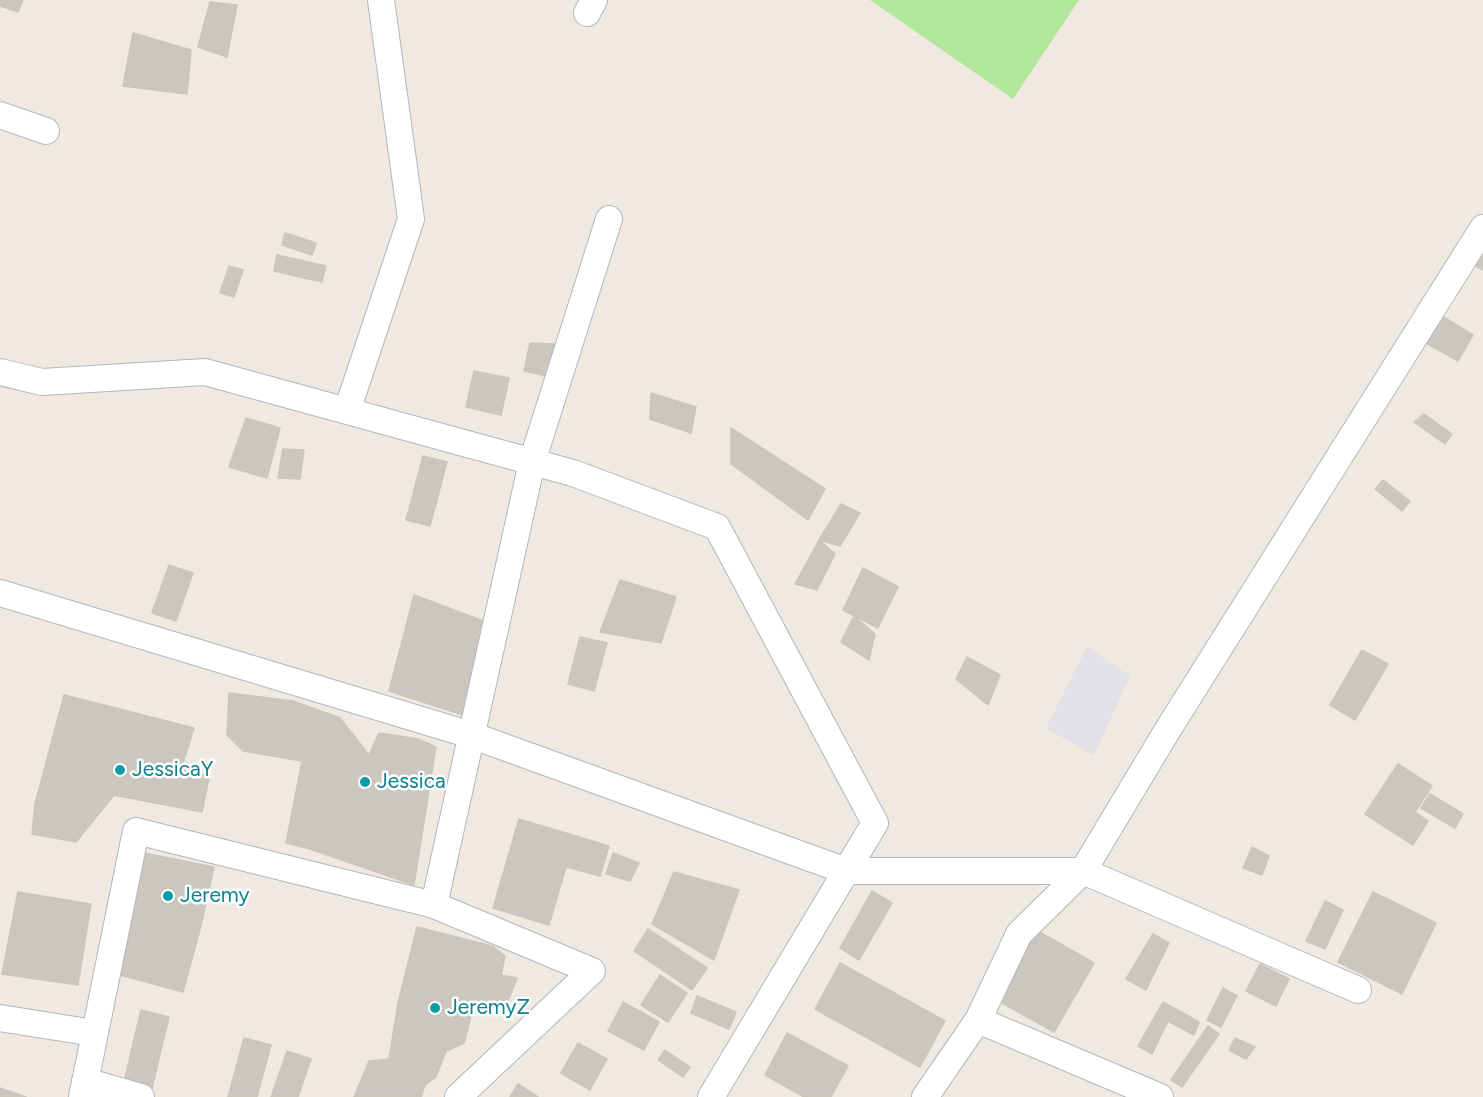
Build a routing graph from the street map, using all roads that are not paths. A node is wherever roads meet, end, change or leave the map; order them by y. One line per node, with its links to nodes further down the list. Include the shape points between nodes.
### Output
1 (381, 0): 7 (street, via 411,219)
2 (0, 115): 3 (street)
3 (46, 131)
4 (609, 219): 8 (street)
5 (1483, 228): 12 (street)
6 (0, 372): 7 (street, via 42,382 204,372)
7 (348, 411): 8 (street)
8 (532, 462): 10 (street); 11 (street, via 573,472 717,527 875,823)
9 (0, 593): 10 (street)
10 (471, 735): 11 (street); 13 (street)
11 (846, 871): 12 (street); 21 (street)
12 (1083, 871): 14 (street); 16 (street, via 1019,934)
13 (434, 904): 17 (street, via 136,831); 20 (street, via 592,971)
14 (1358, 990)
15 (0, 1018): 17 (street)
16 (978, 1020): 22 (street); 23 (street)
17 (94, 1033): 18 (street)
18 (84, 1089): 19 (street)
19 (141, 1097)
20 (458, 1097)
21 (711, 1097)
22 (925, 1097)
23 (1160, 1097)

